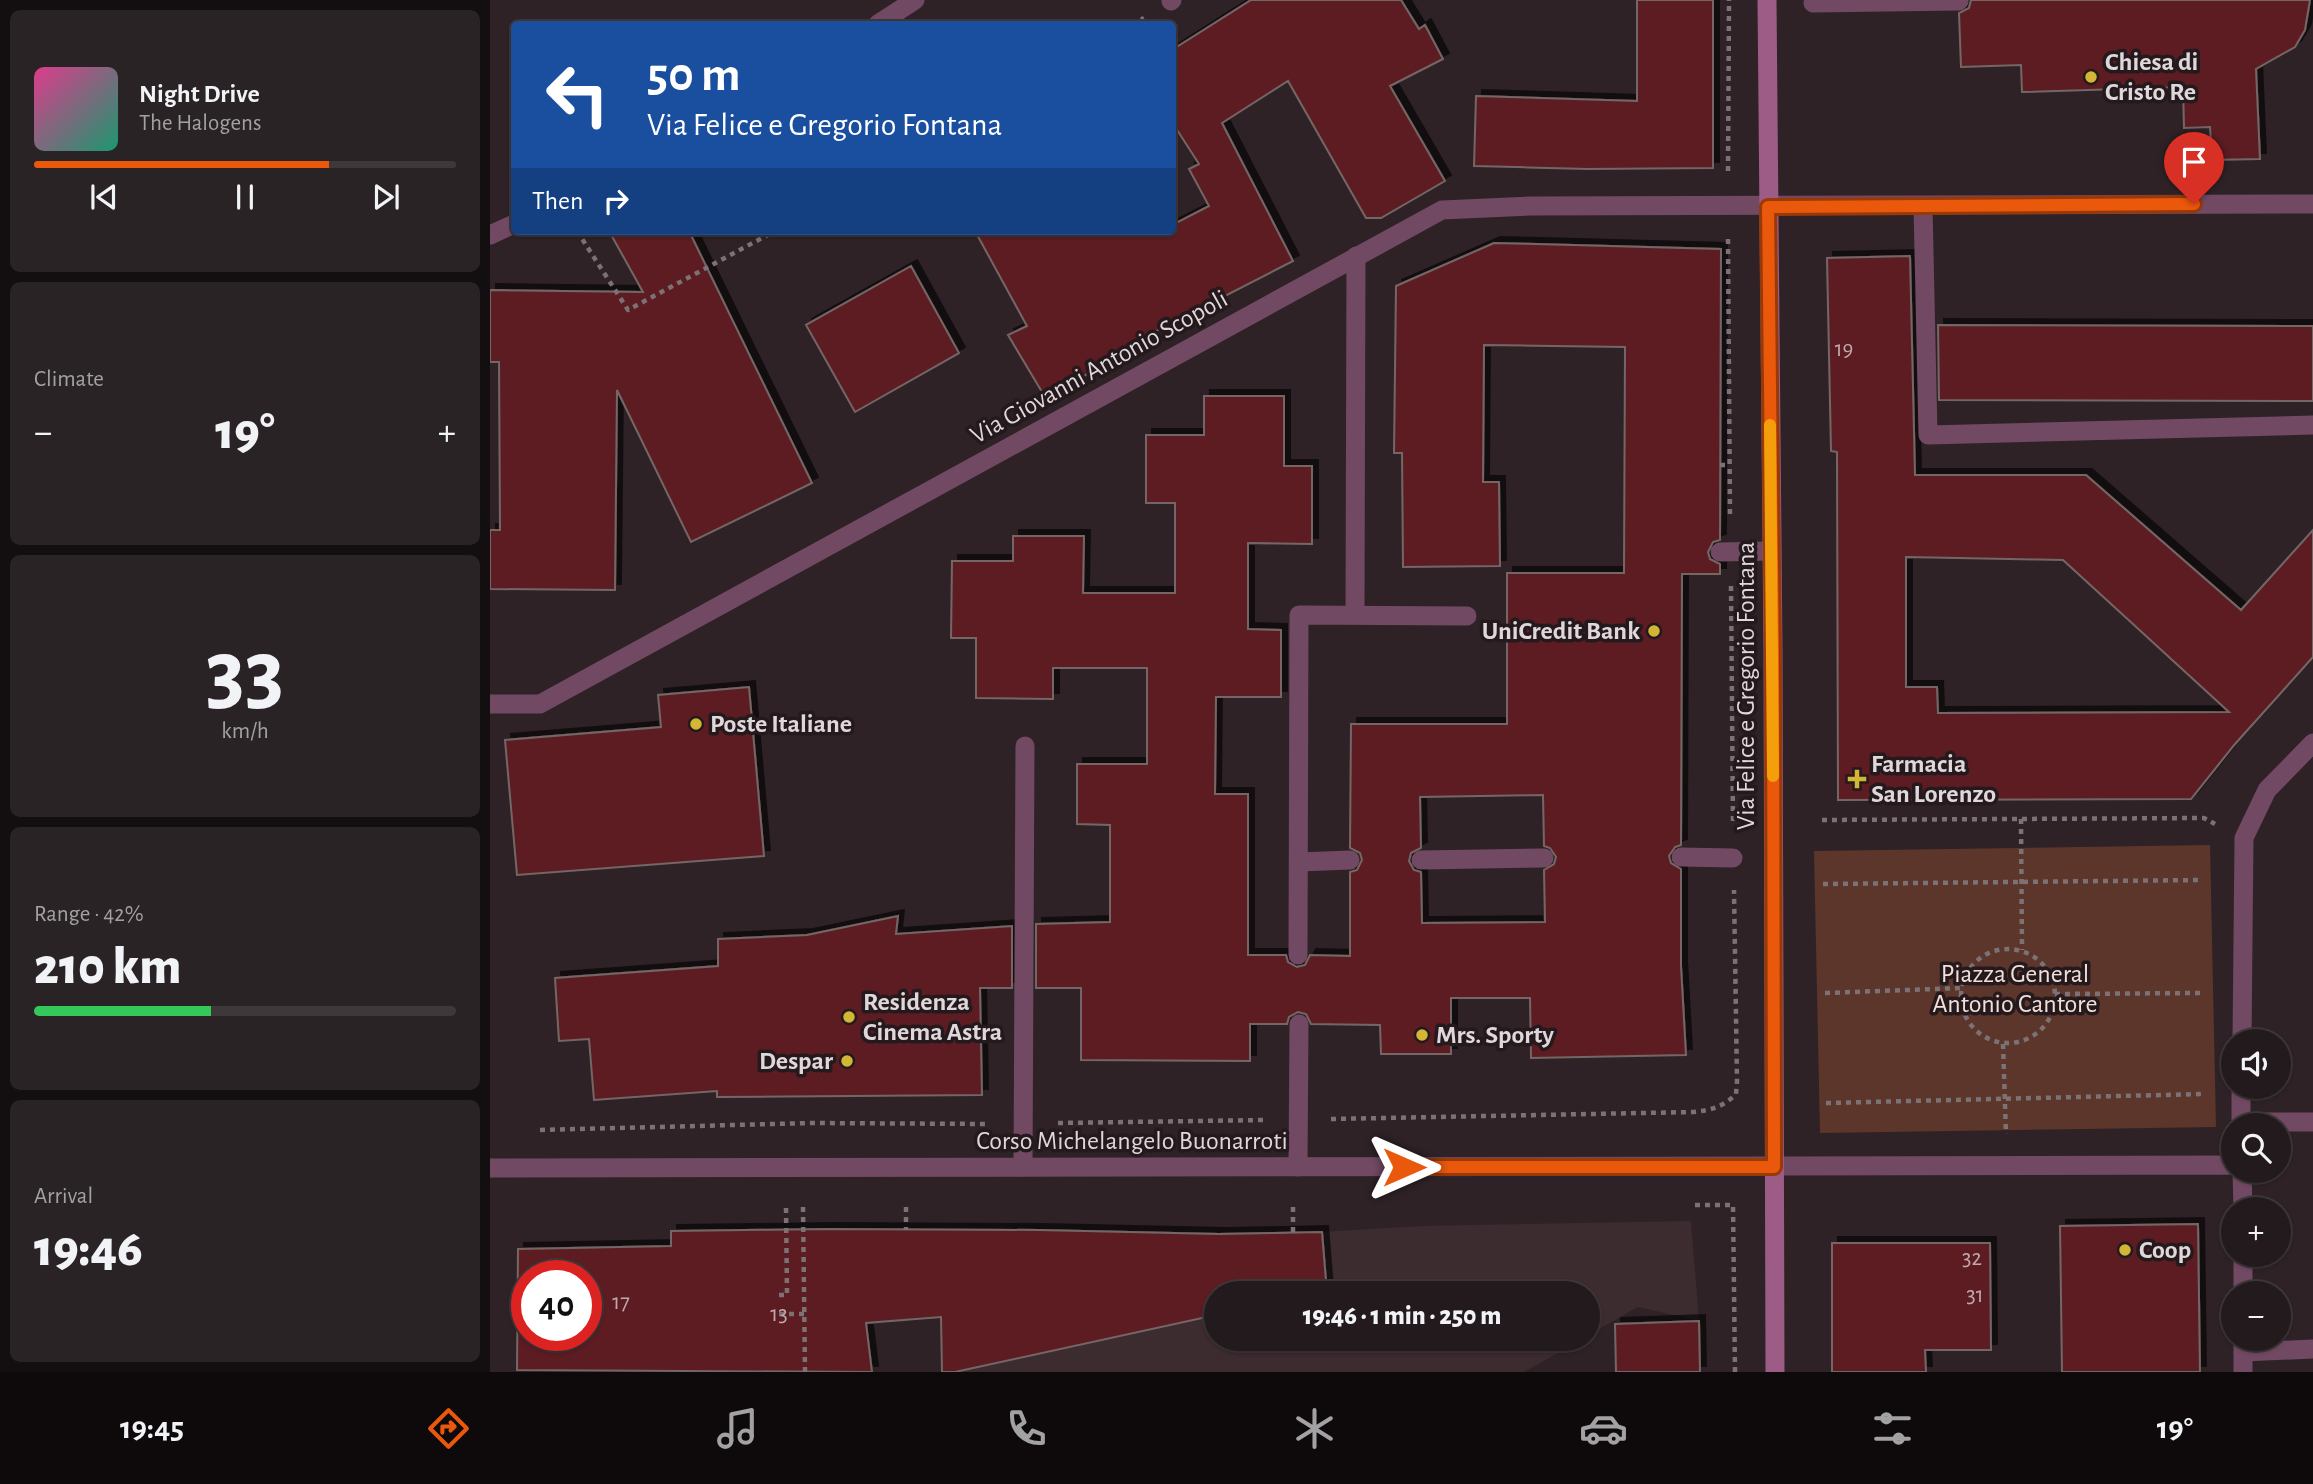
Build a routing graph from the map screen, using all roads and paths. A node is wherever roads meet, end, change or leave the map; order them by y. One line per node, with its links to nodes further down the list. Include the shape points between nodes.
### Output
1 (915, 0): 6 (street)
2 (1729, 0): 7 (path)
3 (1767, 0): 10 (main road, Via Felice e Gregorio Fontana)
4 (1959, 1): 5 (street)
5 (1813, 3)
6 (883, 21)
7 (1728, 177)
8 (2313, 204): 9 (street, Via Giovanni Antonio Scopoli)
9 (1923, 206): 10 (street, Via Giovanni Antonio Scopoli); 17 (street, via 1927,435)
10 (1768, 207): 16 (street, Via Giovanni Antonio Scopoli, via 1530,206 1442,211); 21 (main road, Via Felice e Gregorio Fontana)
11 (511, 224): 12 (street)
12 (490, 235)
13 (580, 235): 14 (path, via 628,310)
14 (768, 235)
15 (1728, 246): 19 (path)
16 (1356, 256): 24 (street); 27 (street, Via Giovanni Antonio Scopoli, via 540,704)
17 (2313, 425)
18 (1720, 465): 19 (path)
19 (1729, 465): 20 (path)
20 (1730, 524)
21 (1772, 551): 22 (street); 66 (main road, Via Felice e Gregorio Fontana)
22 (1720, 552)
23 (1731, 585): 26 (path)
24 (1355, 615): 25 (street); 38 (street, via 1299,615)
25 (1467, 616)
26 (1731, 653)
27 (490, 704)
28 (2313, 743): 49 (street, via 2267,790 2244,838)
29 (1025, 746): 64 (street)
30 (2204, 818): 31 (path)
31 (2021, 819): 32 (path); 40 (path)
32 (1822, 820)
33 (1544, 858): 37 (street)
34 (1681, 858): 35 (street)
35 (1734, 858)
36 (1350, 860): 38 (street)
37 (1421, 860)
38 (1299, 862): 43 (street)
39 (2201, 880): 40 (path)
40 (2021, 882): 41 (path); 42 (path)
41 (1823, 884)
42 (2022, 950): 44 (path, via 1995,950 1972,964); 47 (path, via 2039,960 2051,975)
43 (1298, 955)
44 (1961, 988): 45 (path); 50 (path, via 1961,1007 1969,1025 1984,1038)
45 (1825, 993)
46 (2203, 993): 47 (path)
47 (2055, 994): 50 (path, via 2052,1014 2040,1031 2023,1041)
48 (1299, 1024): 65 (street)
49 (2242, 1029)
50 (2003, 1044): 53 (path)
51 (1737, 1081): 55 (path, via 1736,1094 1726,1104 1694,1112)
52 (2204, 1094): 53 (path)
53 (2005, 1098): 54 (path); 63 (path)
54 (1826, 1103)
55 (1334, 1119)
56 (1266, 1120): 60 (path)
57 (2313, 1122): 58 (street)
58 (2291, 1123)
59 (1000, 1124): 61 (path, via 812,1123)
60 (1056, 1124)
61 (531, 1131)
62 (2221, 1165): 63 (street)
63 (2006, 1166): 66 (street)
64 (1023, 1167): 65 (street, Corso Michelangelo Buonarroti); 67 (street, Corso Michelangelo Buonarroti)
65 (1298, 1167): 66 (street, Corso Michelangelo Buonarroti)
66 (1774, 1167): 82 (main road, Via Felice e Gregorio Fontana)
67 (490, 1168)
68 (1695, 1205): 81 (path, via 1733,1205)
69 (786, 1207): 75 (path, via 787,1295)
70 (803, 1207): 77 (path)
71 (906, 1207): 73 (path)
72 (1293, 1207): 74 (path)
73 (906, 1230)
74 (1293, 1232)
75 (779, 1295)
76 (779, 1314): 77 (path)
77 (804, 1314): 80 (path)
78 (2313, 1349): 79 (street)
79 (2243, 1354)
80 (805, 1372)
81 (1735, 1372)
82 (1775, 1372)

